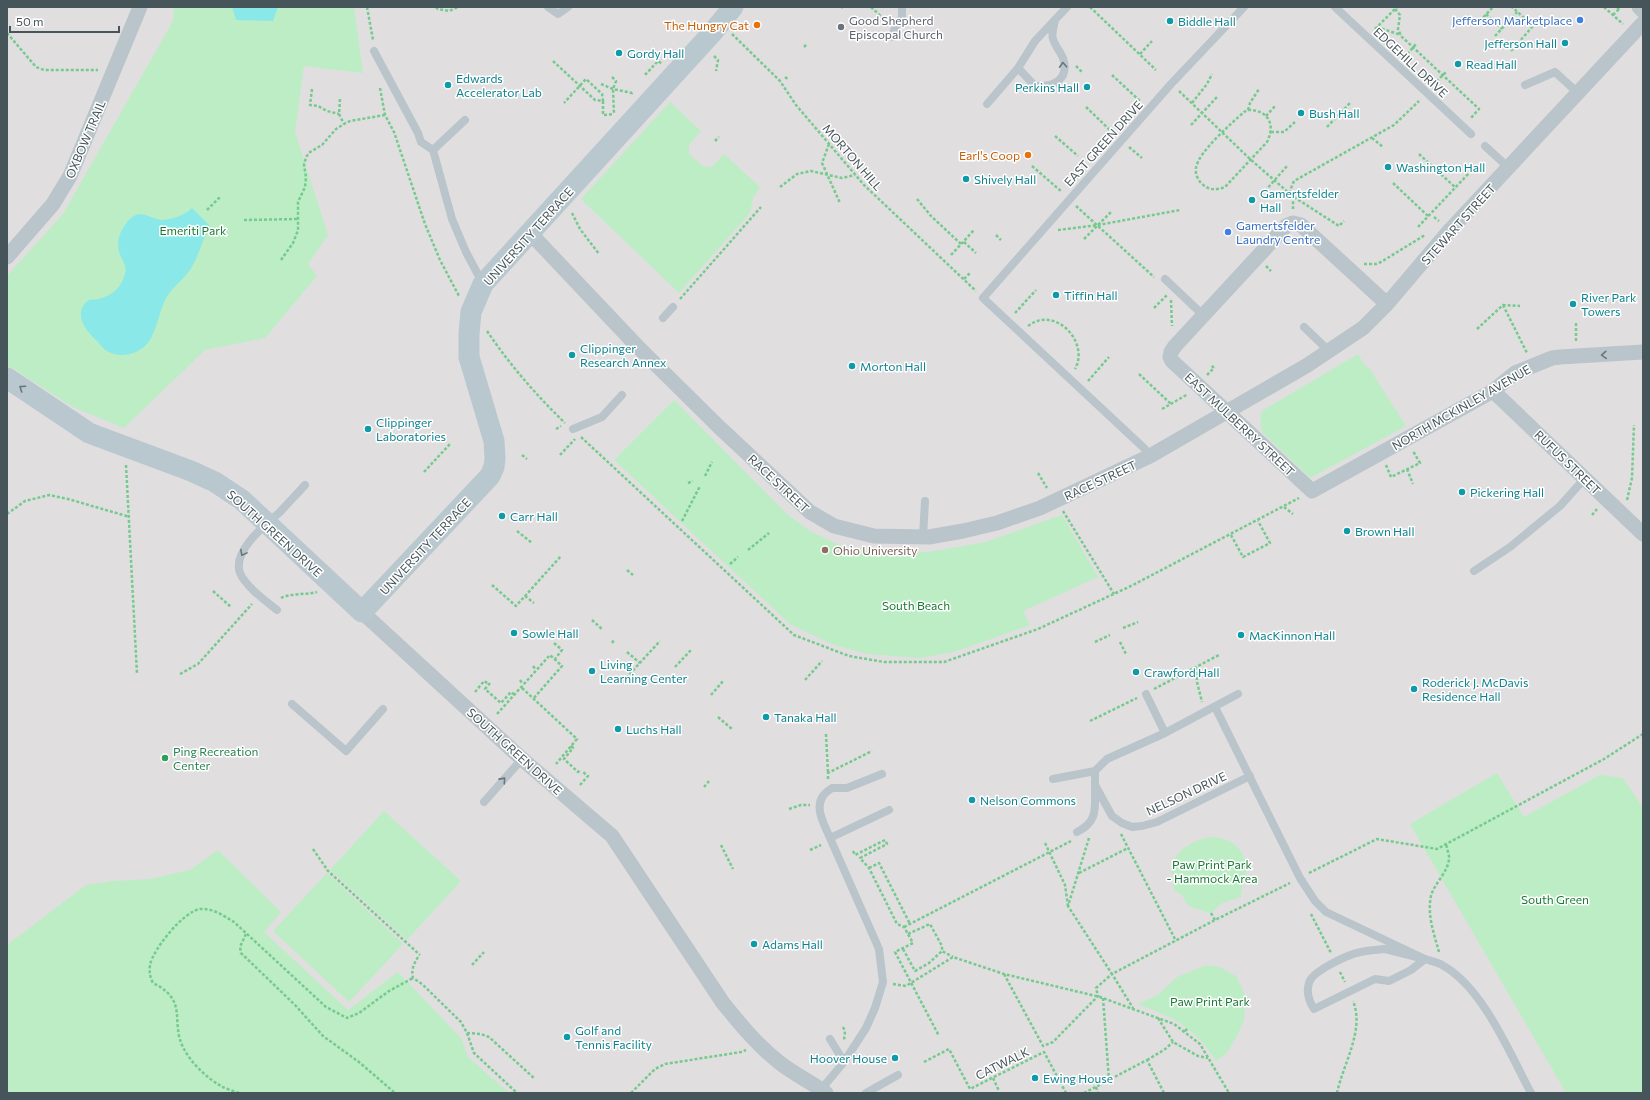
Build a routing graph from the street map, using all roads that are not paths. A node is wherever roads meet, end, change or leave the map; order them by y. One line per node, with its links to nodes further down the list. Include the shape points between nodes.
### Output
1 (140, 7): 25 (street, OXBOW TRAIL, via 70,176 53,204)
2 (548, 7): 3 (lane, via 558,14)
3 (568, 7)
4 (902, 7): 13 (lane, via 902,17)
5 (1066, 7): 11 (lane)
6 (1244, 7): 42 (lane, EAST GREEN DRIVE, via 1167,89 983,298)
7 (1335, 7): 20 (lane, EDGEHILL DRIVE)
8 (1639, 7): 9 (street)
9 (1643, 10)
10 (727, 15): 24 (street, UNIVERSITY TERRACE)
11 (1055, 20): 15 (lane, via 1036,41); 15 (lane, one-way to 11, via 1035,86 1055,84 1062,75 1065,67 1052,38)
12 (1643, 22): 17 (street, STEWART STREET)
13 (893, 37)
14 (374, 51): 22 (lane, via 421,142)
15 (1018, 68): 18 (lane)
16 (1525, 85): 17 (lane, via 1555,72)
17 (1578, 93): 23 (street, STEWART STREET)
18 (987, 104)
19 (465, 120): 22 (lane)
20 (1471, 134)
21 (1485, 146): 23 (lane)
22 (433, 150): 27 (lane, via 452,219)
23 (1509, 168): 28 (street, STEWART STREET, via 1449,231)
24 (530, 234): 27 (street, UNIVERSITY TERRACE); 50 (street, RACE STREET, via 637,346 810,512 834,526 860,534)
25 (7, 257)
26 (1161, 279): 30 (lane)
27 (483, 284): 53 (street, UNIVERSITY TERRACE, via 471,312 469,357 494,441 494,467 490,476)
28 (1386, 304): 30 (street, via 1301,225 1293,223 1286,226); 33 (street, STEWART STREET, via 1363,328)
29 (673, 307): 31 (lane)
30 (1204, 316): 40 (street, EAST MULBERRY STREET, via 1172,351 1170,357)
31 (663, 318)
32 (1304, 327): 33 (lane)
33 (1330, 351): 39 (street, STEWART STREET)
34 (1643, 352): 36 (street, NORTH MCKINLEY AVENUE, one-way to 36, via 1552,358 1516,372)
35 (7, 378): 43 (street, SOUTH GREEN DRIVE, one-way to 35, via 89,433)
36 (1493, 391): 44 (street, RUFUS STREET); 46 (street, NORTH MCKINLEY AVENUE)
37 (7, 394): 43 (street, SOUTH GREEN DRIVE, via 83,444 126,458)
38 (622, 395): 41 (lane, via 602,417)
39 (1251, 399): 40 (street, RACE STREET)
40 (1227, 412): 46 (street, EAST MULBERRY STREET); 50 (street, RACE STREET, via 1150,456 1040,508 985,526)
41 (572, 429)
42 (1145, 449)
43 (155, 458): 48 (street, SOUTH GREEN DRIVE, via 174,463 215,482 242,500)
44 (1585, 478): 49 (street, RUFUS STREET); 51 (lane, via 1560,506 1510,547)
45 (305, 485): 48 (lane)
46 (1312, 491)
47 (925, 501): 50 (lane)
48 (266, 523): 52 (lane, one-way to 52, via 240,555 238,563 244,580); 53 (street, SOUTH GREEN DRIVE)
49 (1643, 534)
50 (923, 537)
51 (1474, 571)
52 (277, 610)
53 (362, 612): 60 (street, SOUTH GREEN DRIVE)
54 (1146, 694): 59 (lane)
55 (1238, 694): 57 (lane)
56 (292, 704): 58 (lane, via 346,751)
57 (1215, 707): 59 (lane); 63 (lane)
58 (384, 709)
59 (1165, 732): 61 (lane, via 1107,759)
60 (522, 759): 66 (lane, one-way to 60); 74 (street, SOUTH GREEN DRIVE, via 612,836 723,1003 758,1044)
61 (1095, 771): 64 (lane); 65 (lane)
62 (882, 774): 69 (lane, via 846,788 832,788 822,797 819,805 820,814)
63 (1250, 776): 65 (lane, NELSON DRIVE, via 1157,822 1132,827 1112,816); 70 (lane, via 1300,878 1315,901 1326,912)
64 (1053, 780)
65 (1095, 785): 68 (lane, via 1095,811 1092,821)
66 (484, 802)
67 (889, 810): 69 (lane)
68 (1076, 835)
69 (830, 838): 72 (lane, via 879,949 883,982 876,1008)
70 (1425, 958): 70 (lane, via 1385,950 1360,952 1345,957 1315,974 1309,981 1309,1001 1314,1009 1375,979 1389,981 1411,970); 76 (lane, via 1442,965 1478,998)
71 (830, 1039): 72 (lane)
72 (844, 1062): 74 (lane)
73 (898, 1075): 75 (lane)
74 (822, 1092)
75 (866, 1093)
76 (1531, 1093)

